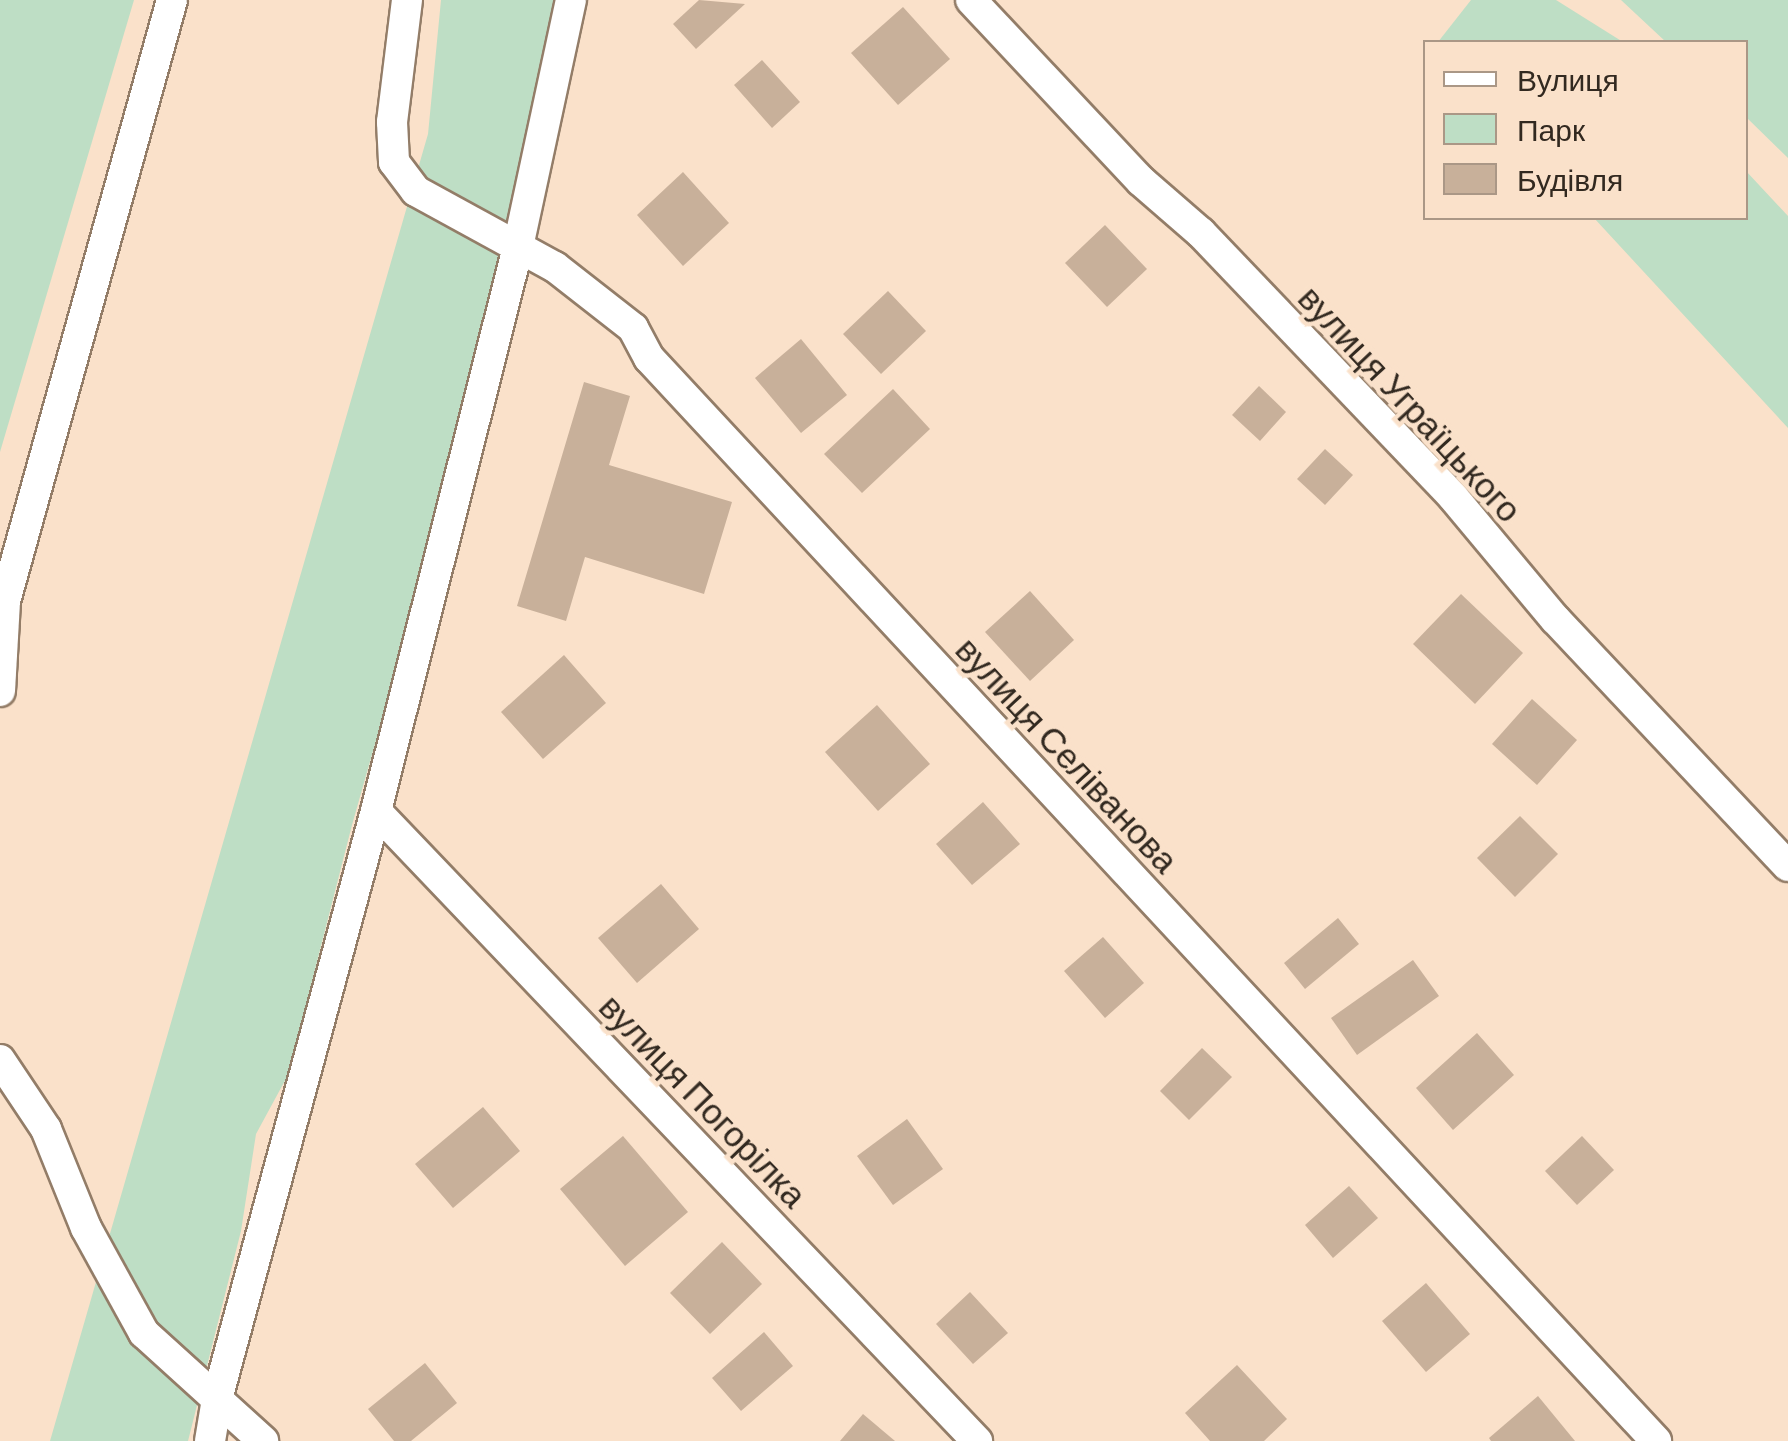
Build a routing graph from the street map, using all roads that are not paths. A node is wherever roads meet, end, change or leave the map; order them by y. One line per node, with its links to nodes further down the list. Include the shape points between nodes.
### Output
1 (172, 0): 6 (street, via 5,601)
2 (408, 0): 5 (street, вулиця Селіванова, via 392,122 394,162 416,192)
3 (571, 0): 5 (street)
4 (971, 0): 8 (street, вулиця Уграїцького, via 1453,497 1556,620)
5 (518, 247): 7 (street); 14 (street, вулиця Селіванова, via 633,328 649,358)
6 (0, 691)
7 (376, 811): 10 (street); 13 (street, вулиця Погорілка)
8 (1788, 866)
9 (0, 1060): 10 (street, via 46,1129 86,1228 144,1333)
10 (217, 1399): 11 (street); 12 (street)
11 (210, 1441)
12 (262, 1441)
13 (978, 1441)
14 (1656, 1441)

